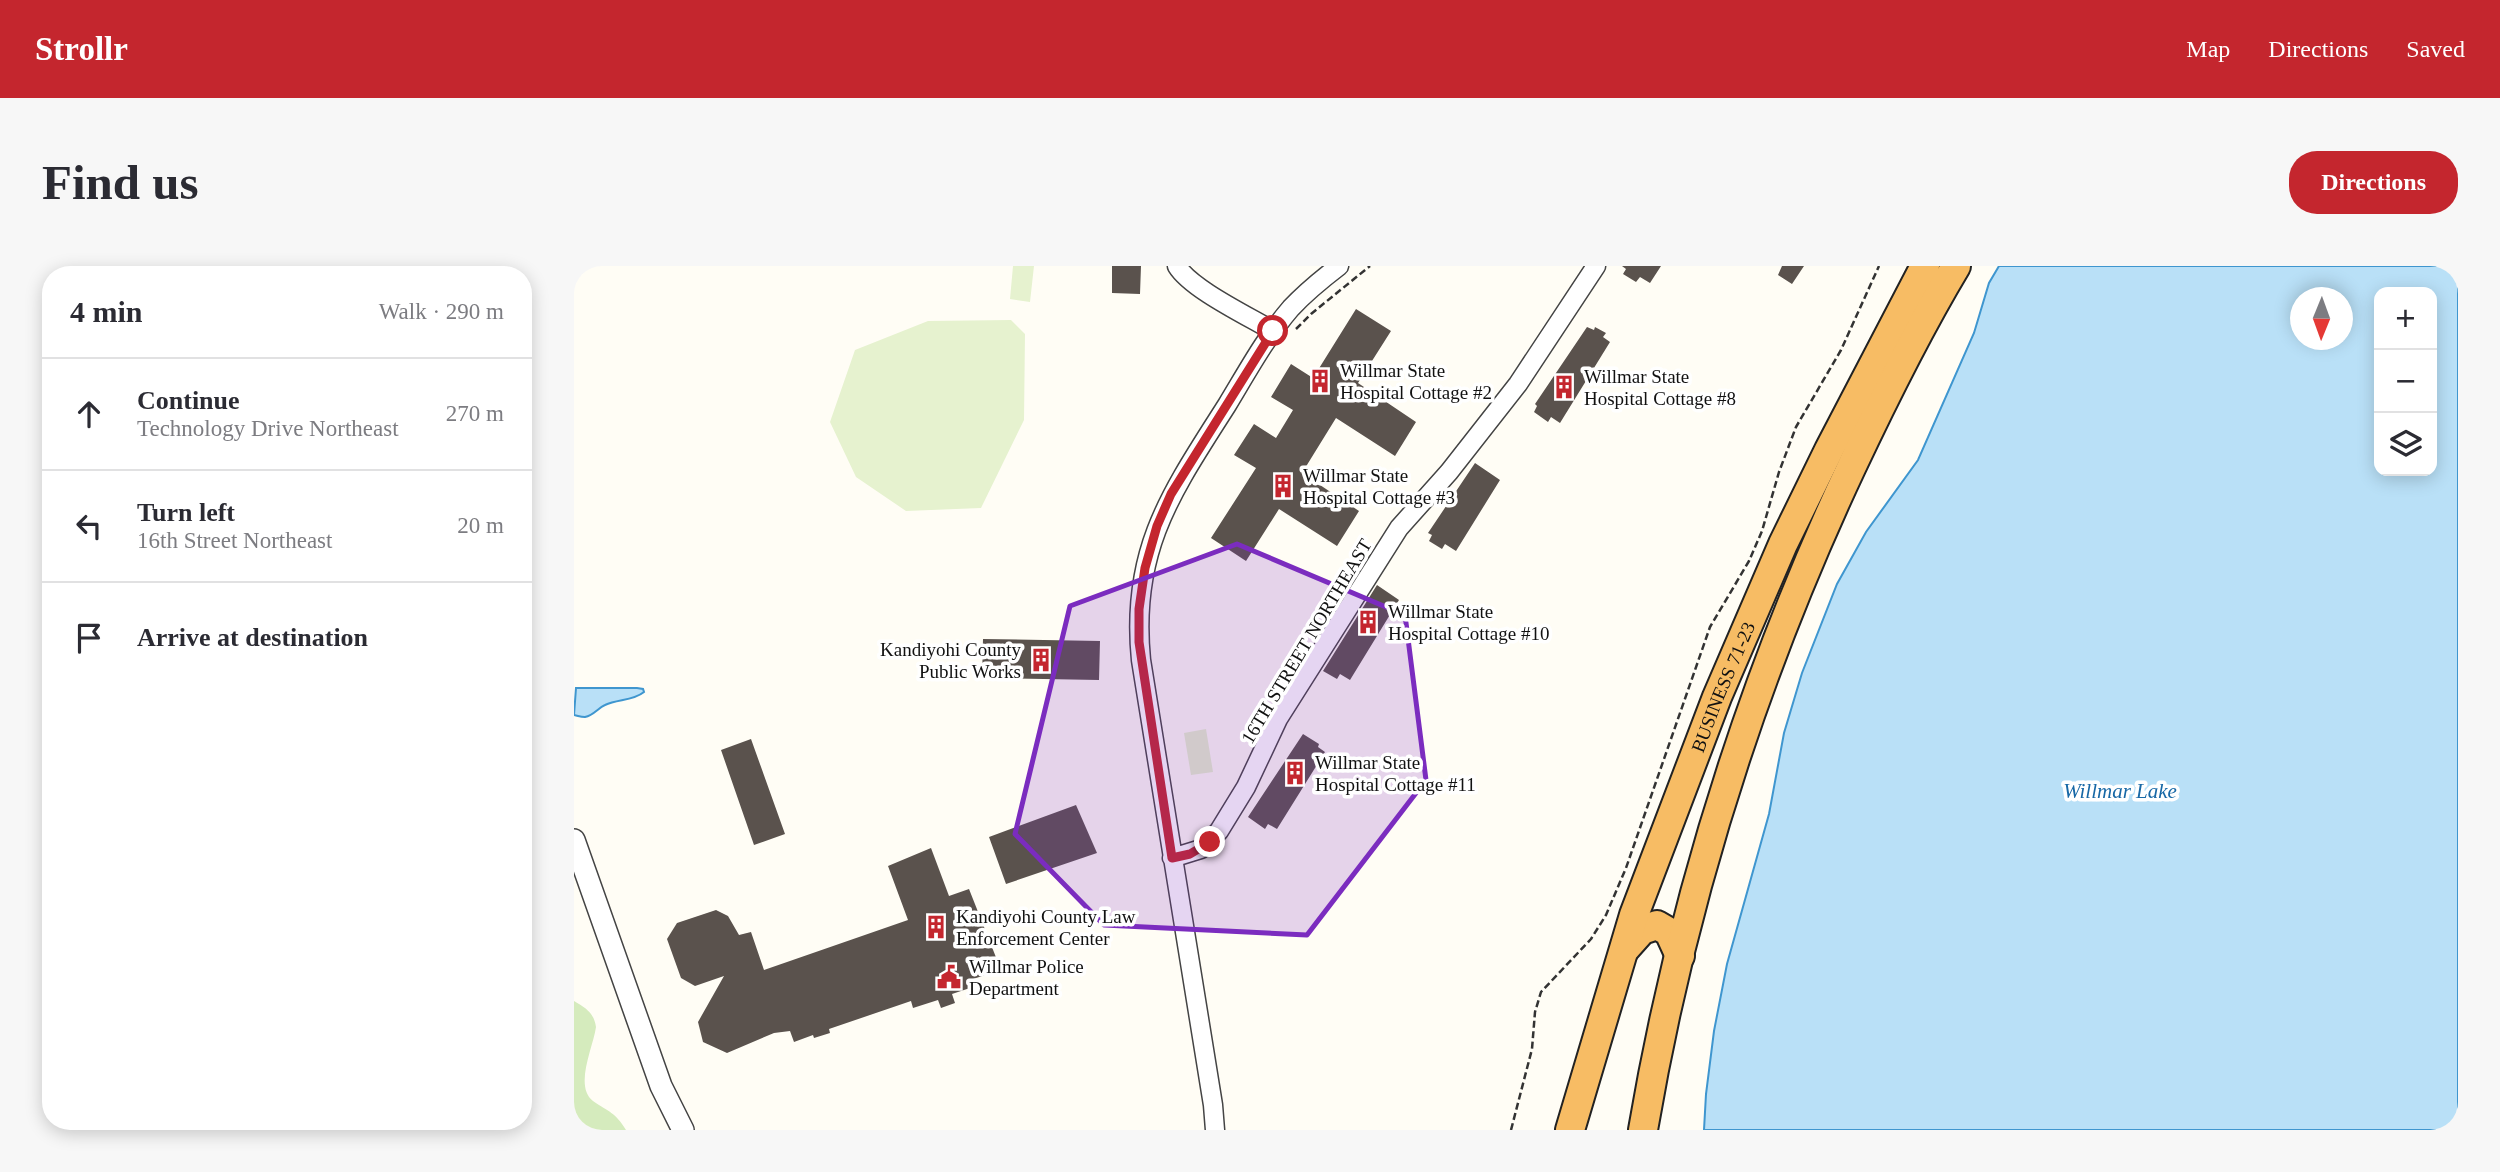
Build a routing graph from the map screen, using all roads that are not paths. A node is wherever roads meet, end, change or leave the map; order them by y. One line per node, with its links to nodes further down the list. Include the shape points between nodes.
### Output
1 (1177, 266): 6 (street, via 1199,287)
2 (1339, 266): 6 (street, via 1298,301)
3 (1596, 266): 8 (street, 16TH STREET NORTHEAST, via 1518,384 1399,528 1279,719 1219,831 1200,849)
4 (1925, 266): 9 (highway, BUSINESS 71-23, via 1829,450 1749,622 1681,788)
5 (1956, 266): 10 (highway, BUSINESS 71-23, via 1865,438 1792,603 1733,764)
6 (1273, 331): 8 (street, via 1171,494 1143,579 1140,651)
7 (574, 840): 12 (street, via 661,1086)
8 (1172, 858): 13 (street)
9 (1621, 954): 10 (highway, via 1636,934 1657,925 1669,932); 11 (highway, BUSINESS 71-23)
10 (1680, 956): 16 (highway, BUSINESS 71-23)
11 (1607, 1000): 14 (highway, BUSINESS 71-23); 15 (highway)
12 (683, 1130)
13 (1215, 1130)
14 (1570, 1130)
15 (1586, 1130)
16 (1643, 1130)

